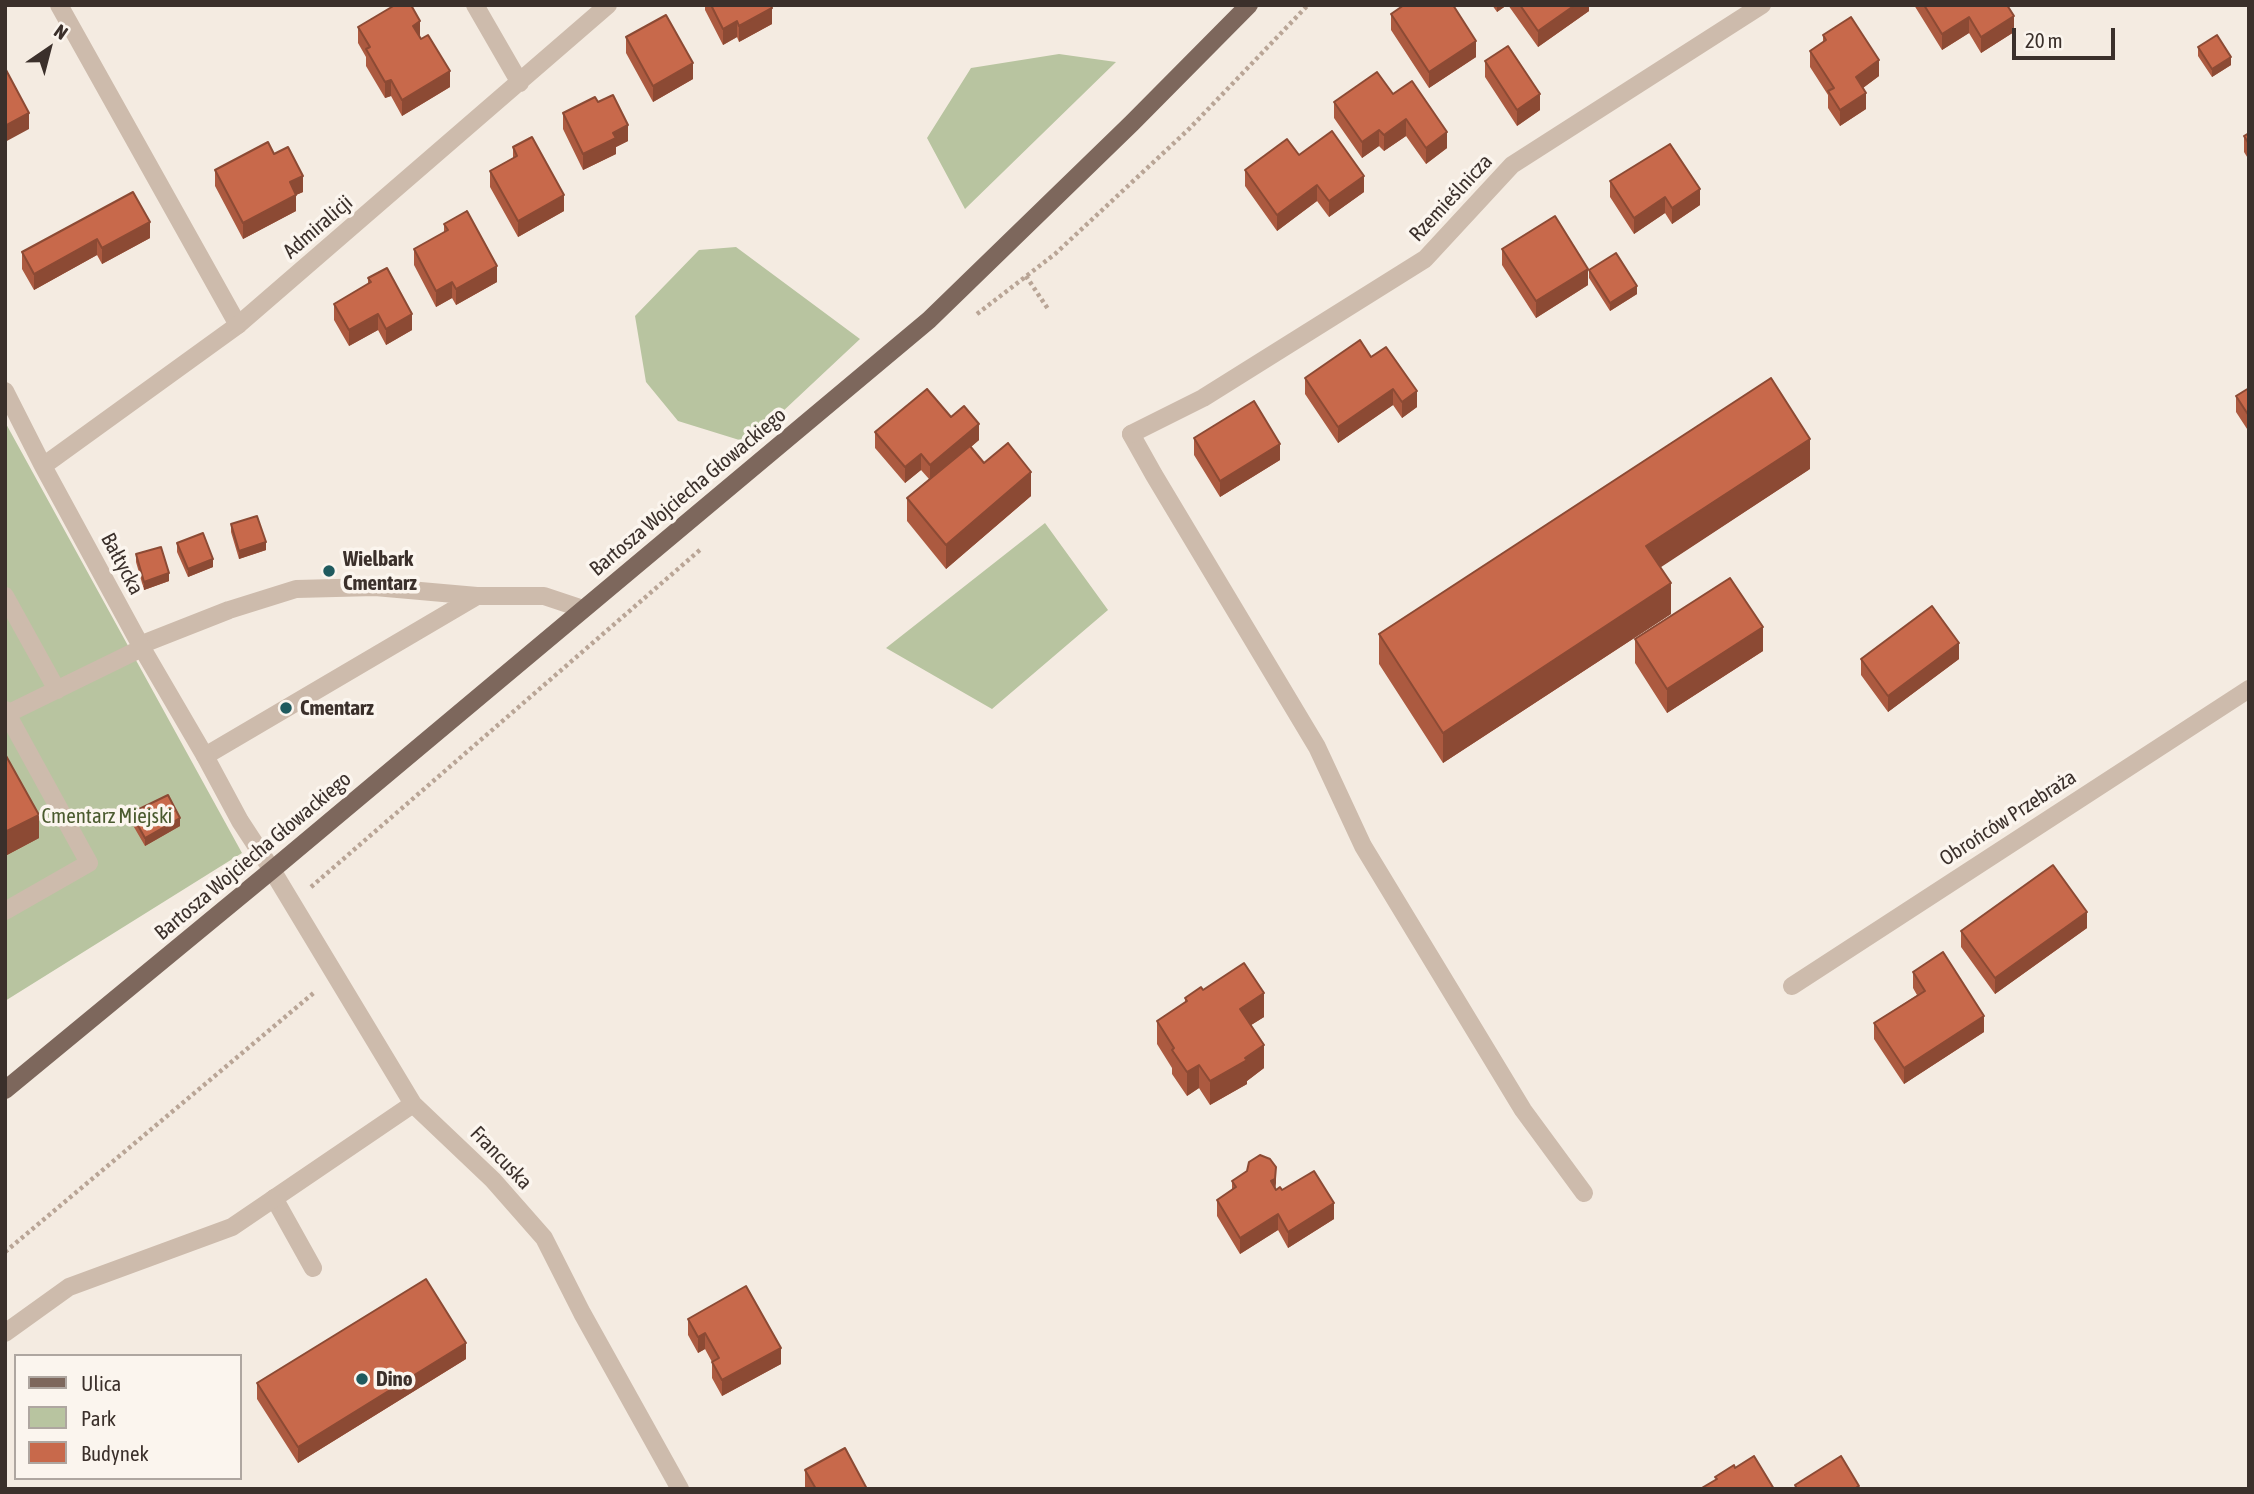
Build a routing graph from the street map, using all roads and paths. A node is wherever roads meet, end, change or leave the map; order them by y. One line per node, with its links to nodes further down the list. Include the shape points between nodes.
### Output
1 (59, 5): 9 (street)
2 (475, 5): 6 (street)
3 (608, 5): 6 (street, Admiralicji)
4 (1249, 5): 14 (main road, Bartosza Wojciecha Głowackiego, via 929,320)
5 (1762, 5): 26 (street, Rzemieślnicza, via 1512,165 1426,259 1203,398 1131,434 1317,747 1363,846 1523,1110)
6 (520, 83): 9 (street, Admiralicji)
7 (1026, 276): 8 (path)
8 (1048, 309)
9 (238, 325): 11 (street, Admiralicji)
10 (5, 391): 11 (street, Bałtycka)
11 (43, 466): 15 (street, Bałtycka)
12 (5, 596): 17 (street)
13 (477, 596): 14 (street, via 544,596); 15 (street, via 375,587 296,589); 19 (street)
14 (583, 609): 20 (main road, Bartosza Wojciecha Głowackiego)
15 (141, 646): 17 (street); 19 (street, Bałtycka)
16 (2249, 689): 23 (street, Obrońców Przebraża)
17 (57, 690): 18 (street)
18 (6, 713): 21 (street, via 89,863)
19 (205, 756): 20 (street, Bałtycka)
20 (272, 870): 22 (street, Francuska); 24 (main road, Bartosza Wojciecha Głowackiego)
21 (5, 911)
22 (336, 975): 25 (street, Francuska); 28 (path)
23 (1792, 986)
24 (5, 1090)
25 (413, 1104): 27 (street); 31 (street, Francuska, via 493,1180 544,1238)
26 (1584, 1193)
27 (274, 1199): 29 (street); 30 (street, via 232,1227 69,1287)
28 (5, 1252)
29 (313, 1268)
30 (5, 1333)
31 (680, 1489)

